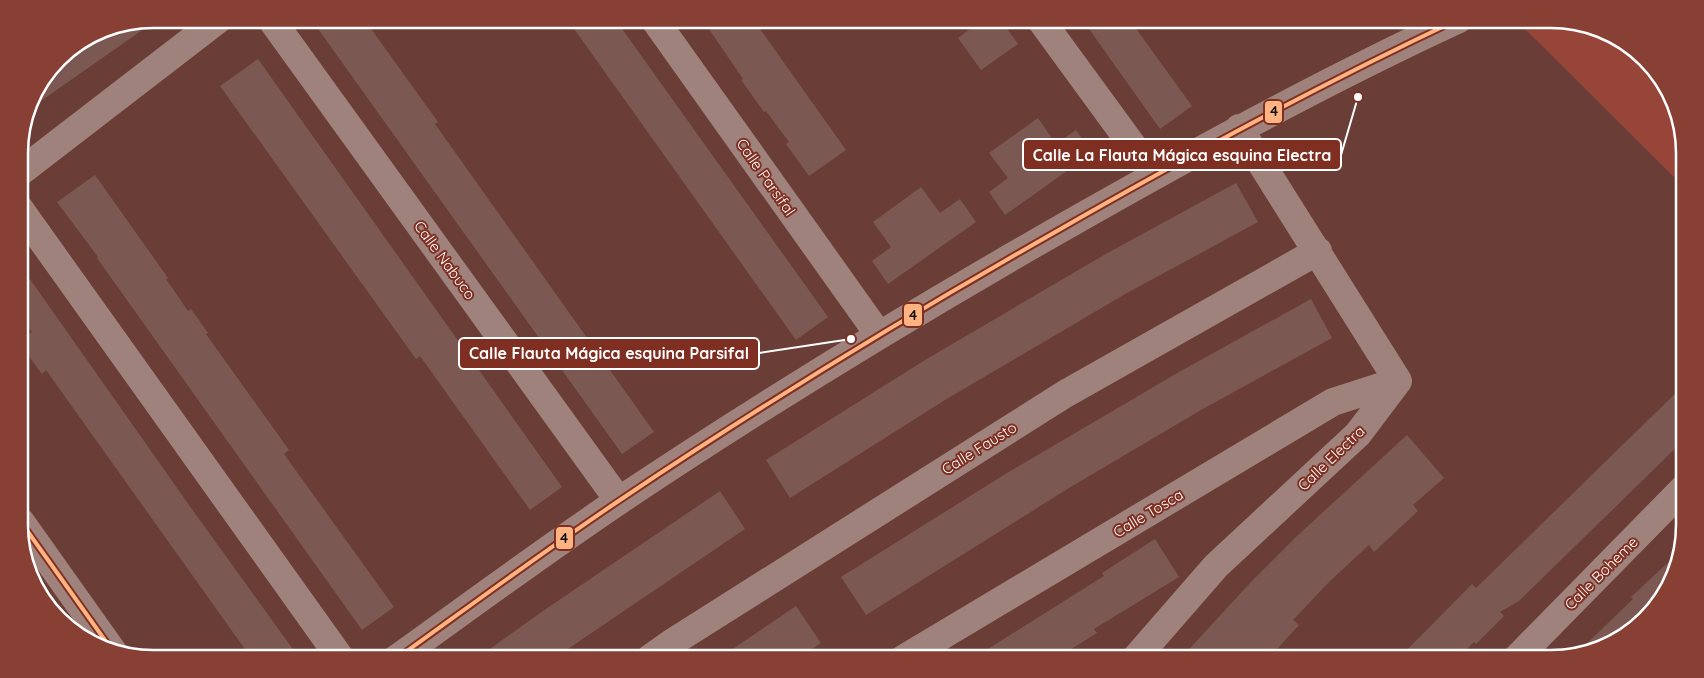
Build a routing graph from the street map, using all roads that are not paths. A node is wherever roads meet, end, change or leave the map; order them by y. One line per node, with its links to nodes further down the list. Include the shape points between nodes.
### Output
1 (208, 28): 7 (street)
2 (277, 28): 14 (street, Calle Nabuco)
3 (660, 28): 11 (street, Calle Parsifal)
4 (1047, 28): 8 (street)
5 (1424, 28): 6 (street)
6 (1239, 128): 8 (street); 10 (street)
7 (28, 166)
8 (1154, 175): 11 (street)
9 (28, 221): 17 (street)
10 (1318, 251): 12 (street); 19 (street, Calle Fausto, via 1065,394)
11 (878, 336): 14 (street)
12 (1398, 381): 20 (street, Calle Tosca, via 1333,402); 21 (street, Calle Electra, via 1358,434 1216,566)
13 (1676, 496): 22 (street, Calle Boheme)
14 (619, 501): 18 (street)
15 (28, 532): 16 (street)
16 (106, 642)
17 (335, 650)
18 (409, 650)
19 (662, 650)
20 (918, 650)
21 (1143, 650)
22 (1525, 650)

